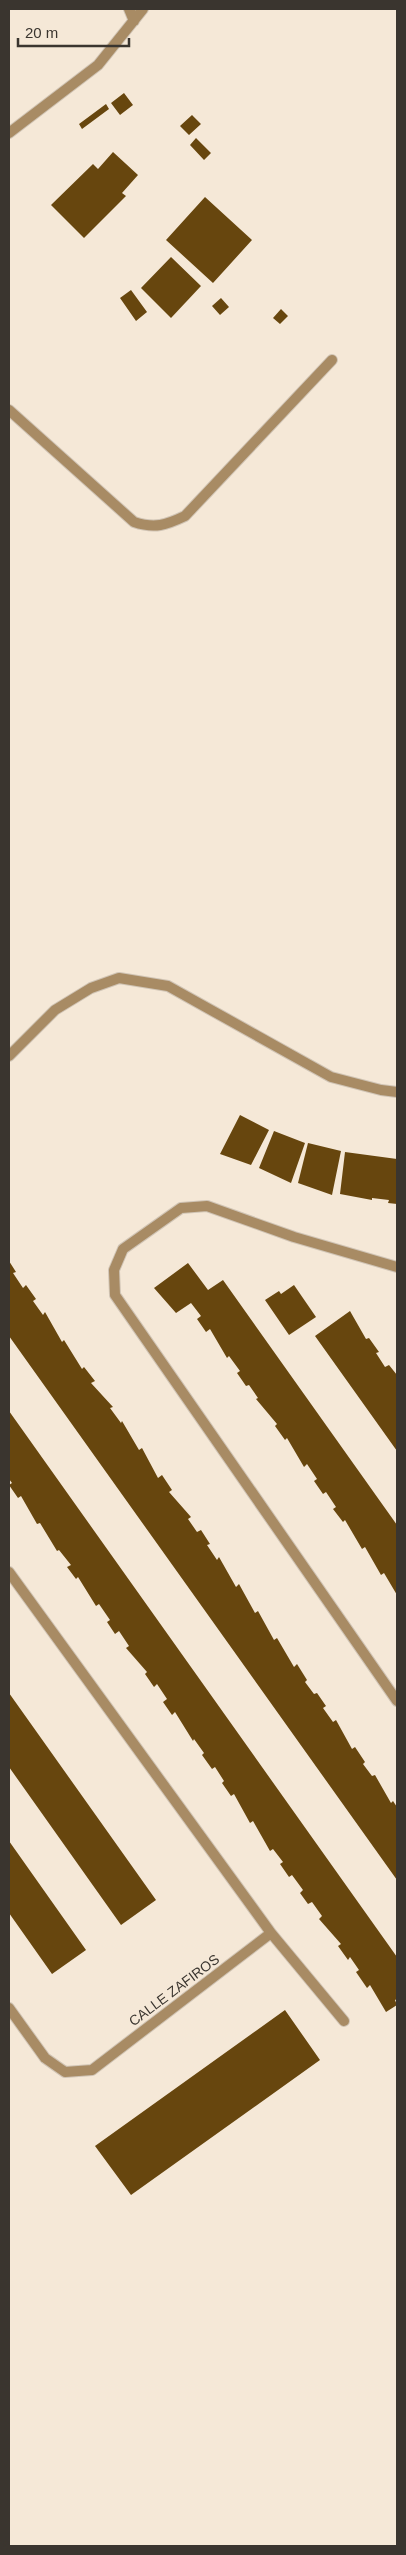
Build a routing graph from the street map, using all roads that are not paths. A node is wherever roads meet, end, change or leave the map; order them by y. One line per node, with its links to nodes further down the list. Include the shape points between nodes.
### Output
1 (129, 9): 3 (street)
2 (143, 9): 3 (street)
3 (134, 21): 4 (street, via 98,65)
4 (9, 133)
5 (332, 360): 6 (street, via 185,516 165,526 149,527 134,522)
6 (9, 410)
7 (9, 1056): 8 (street, via 55,1010 90,988 120,978 168,986 331,1076)
8 (397, 1092)
9 (397, 1267): 11 (street, via 294,1237 207,1206 181,1208 166,1218 123,1249 114,1270 115,1295)
10 (9, 1572): 12 (street)
11 (397, 1701)
12 (271, 1933): 13 (street, CALLE ZAFIROS, via 92,2070 64,2072 45,2058); 14 (street)
13 (9, 2008)
14 (344, 2021)

